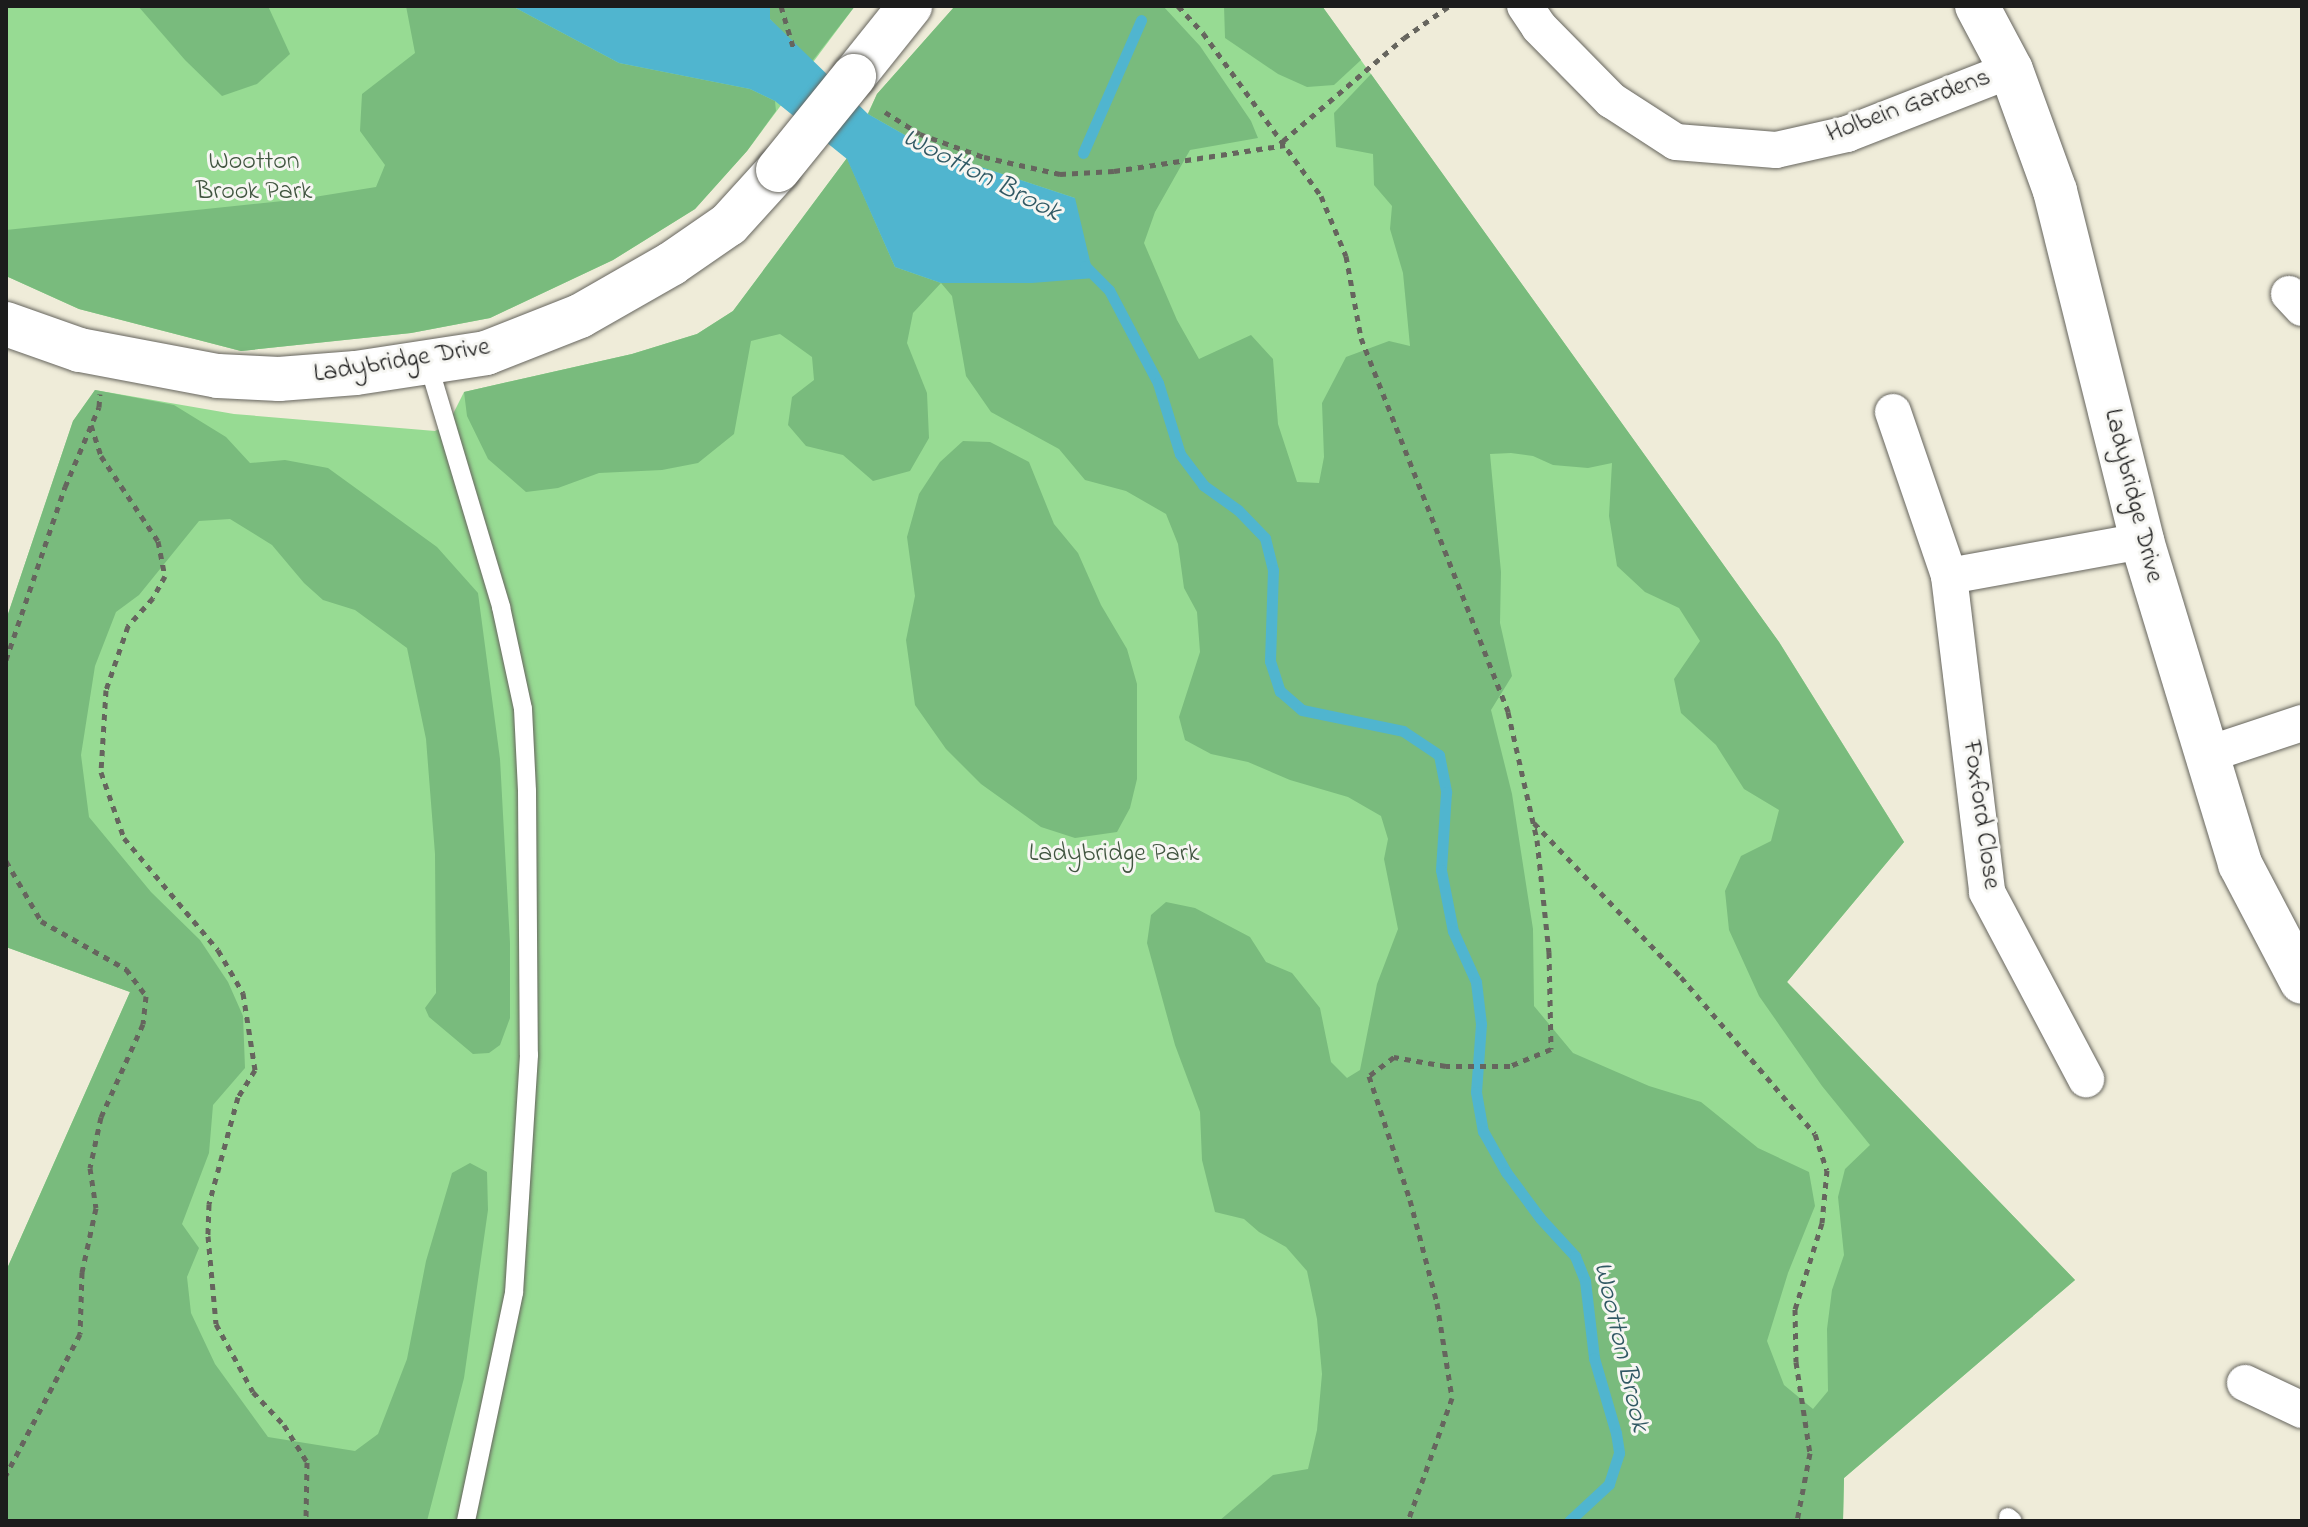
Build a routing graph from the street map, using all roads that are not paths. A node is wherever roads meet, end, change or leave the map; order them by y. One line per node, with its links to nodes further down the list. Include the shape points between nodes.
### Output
1 (910, 6): 6 (street, Ladybridge Drive, bridge, via 729,224 580,316 486,353)
2 (1525, 6): 4 (street, Holbein Gardens, via 1611,100 1676,142 1776,150 1847,134)
3 (1977, 6): 4 (street, Ladybridge Drive)
4 (2011, 70): 8 (street, Ladybridge Drive, via 2055,191)
5 (6, 324): 6 (street, Ladybridge Drive, via 80,350 218,376 279,379)
6 (428, 361): 16 (lane, via 501,607 523,709 527,791 529,1055 514,1293)
7 (1893, 412): 9 (street, Foxford Close)
8 (2142, 541): 9 (street); 11 (street, Ladybridge Drive)
9 (1949, 576): 13 (street, Foxford Close, via 1987,892)
10 (2302, 723): 11 (street)
11 (2206, 755): 12 (street, Ladybridge Drive, via 2240,864)
12 (2302, 982)
13 (2086, 1079)
14 (2245, 1383): 15 (street)
15 (2302, 1410)
16 (466, 1521)

